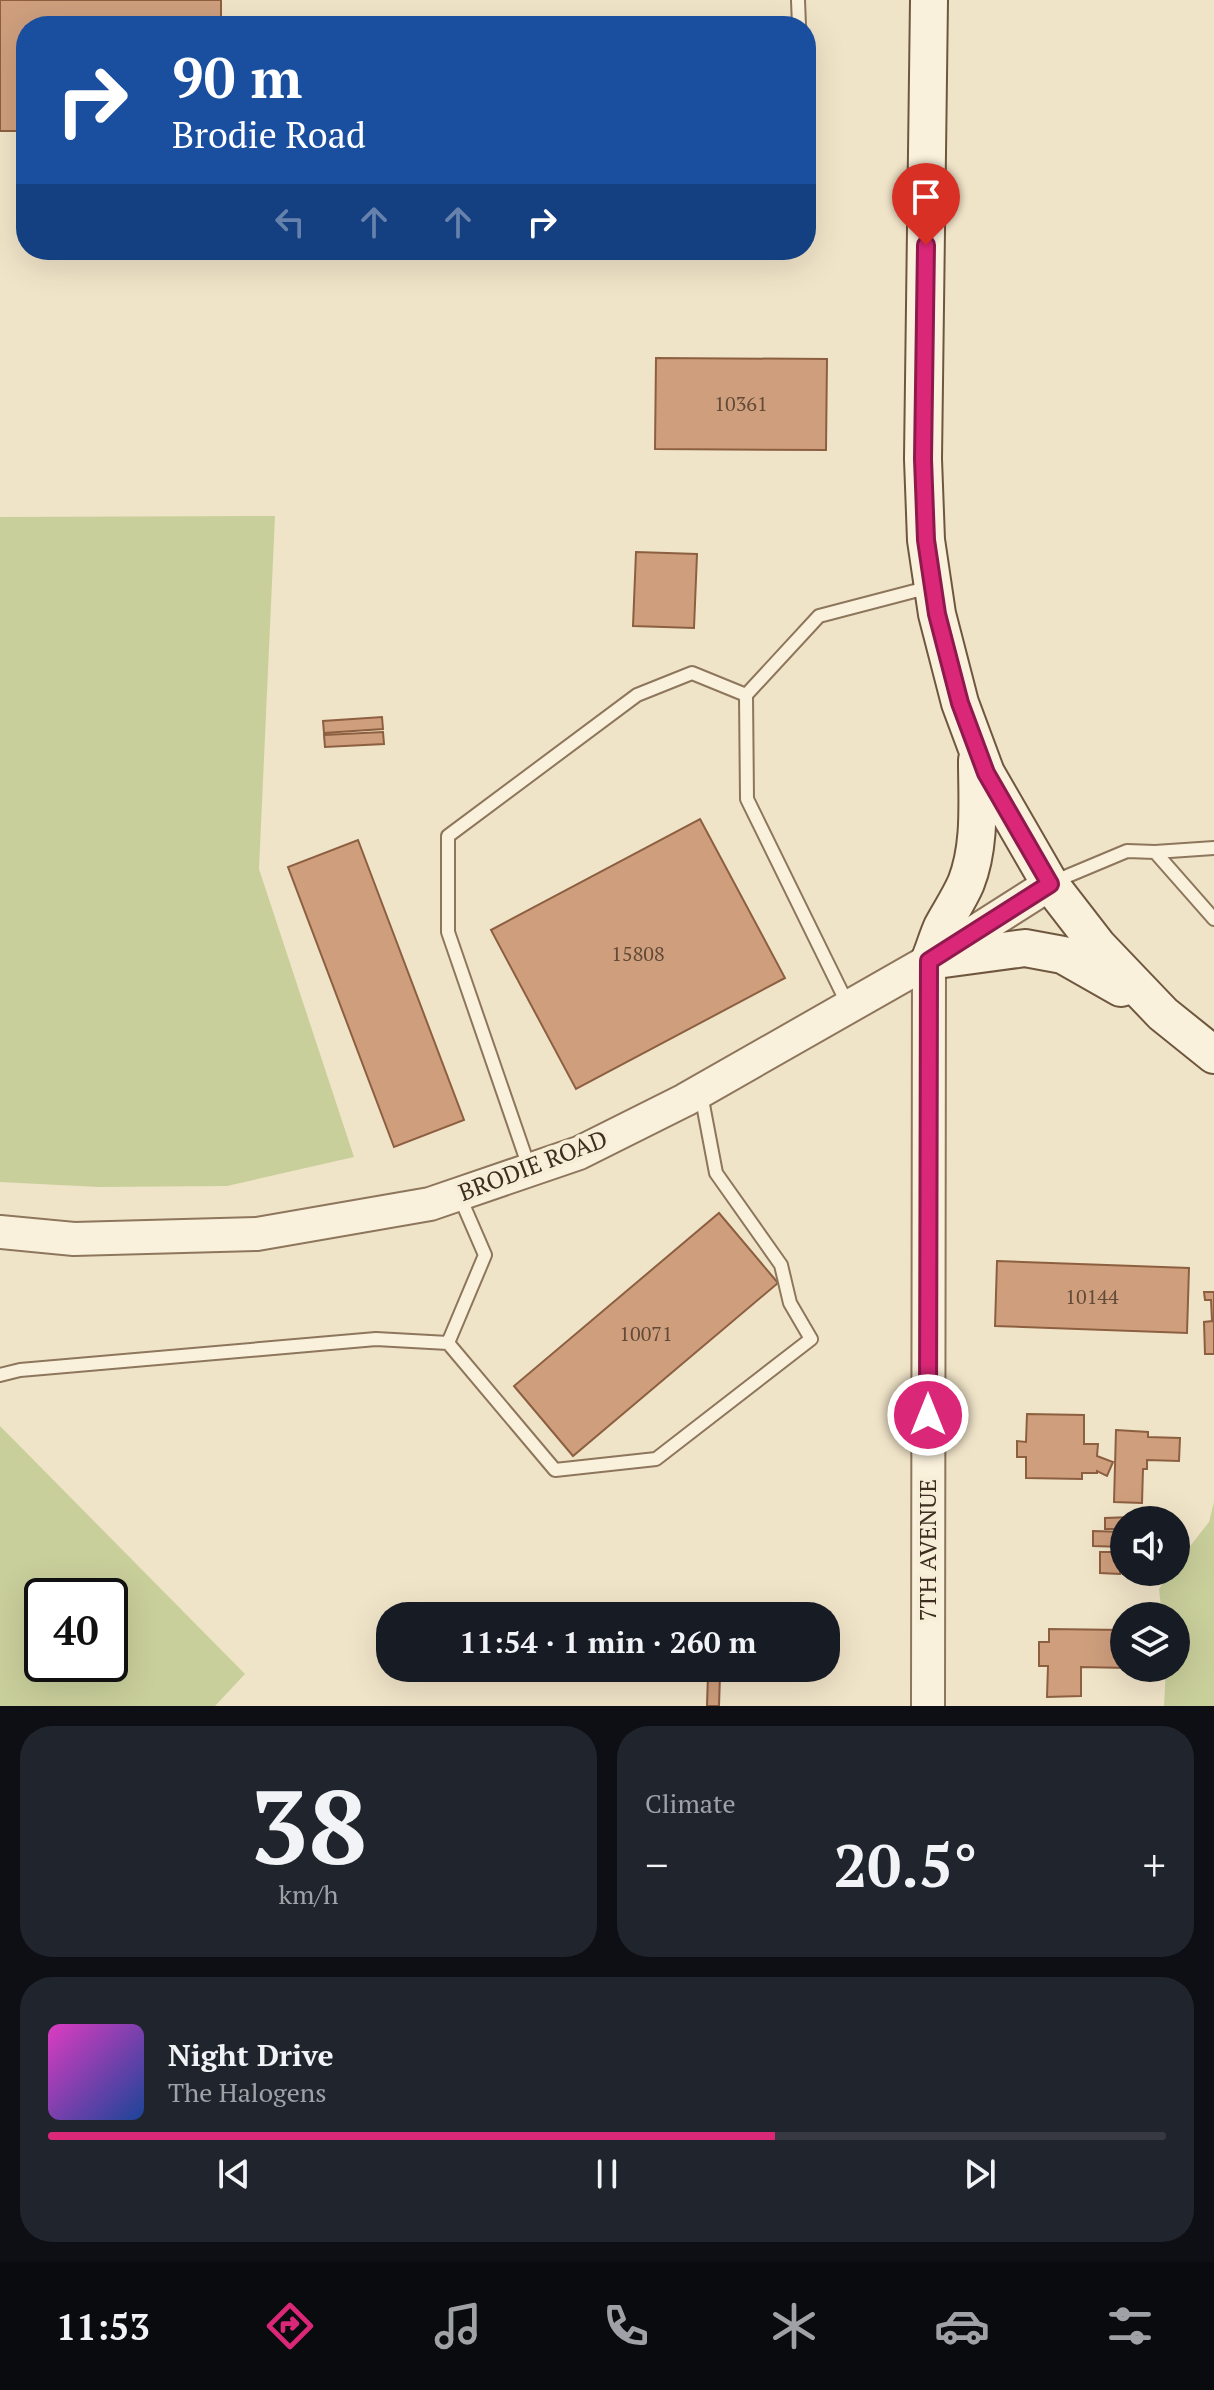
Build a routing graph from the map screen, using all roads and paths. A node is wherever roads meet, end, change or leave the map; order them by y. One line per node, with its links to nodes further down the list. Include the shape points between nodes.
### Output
1 (929, 0): 2 (main road, via 923,459)
2 (933, 587): 3 (lane, via 819,616); 4 (main road, via 960,703)
3 (746, 695): 10 (lane, via 747,799); 14 (lane, via 692,673 637,695 448,836 448,932)
4 (977, 750): 7 (main road); 9 (main road, via 975,848 967,880)
5 (1214, 848): 6 (lane)
6 (1155, 852): 7 (lane, via 1127,851); 8 (lane)
7 (1050, 884): 9 (street, BRODIE ROAD); 11 (main road, via 1098,946)
8 (1214, 919)
9 (929, 961): 10 (street, BRODIE ROAD); 11 (main road, via 1025,948 1063,955); 19 (street, 7TH AVENUE)
10 (849, 1007): 13 (street, BRODIE ROAD)
11 (1163, 1014): 12 (main road)
12 (1214, 1055)
13 (701, 1091): 14 (street, BRODIE ROAD, via 579,1153); 17 (lane, via 716,1173 781,1265 790,1303 811,1339 656,1459 555,1470)
14 (530, 1170): 15 (street, BRODIE ROAD)
15 (459, 1194): 16 (street, BRODIE ROAD, via 430,1204 257,1234 74,1239); 17 (lane, via 485,1255)
16 (0, 1232)
17 (448, 1343): 18 (lane, via 376,1339)
18 (0, 1375)
19 (928, 1706)

